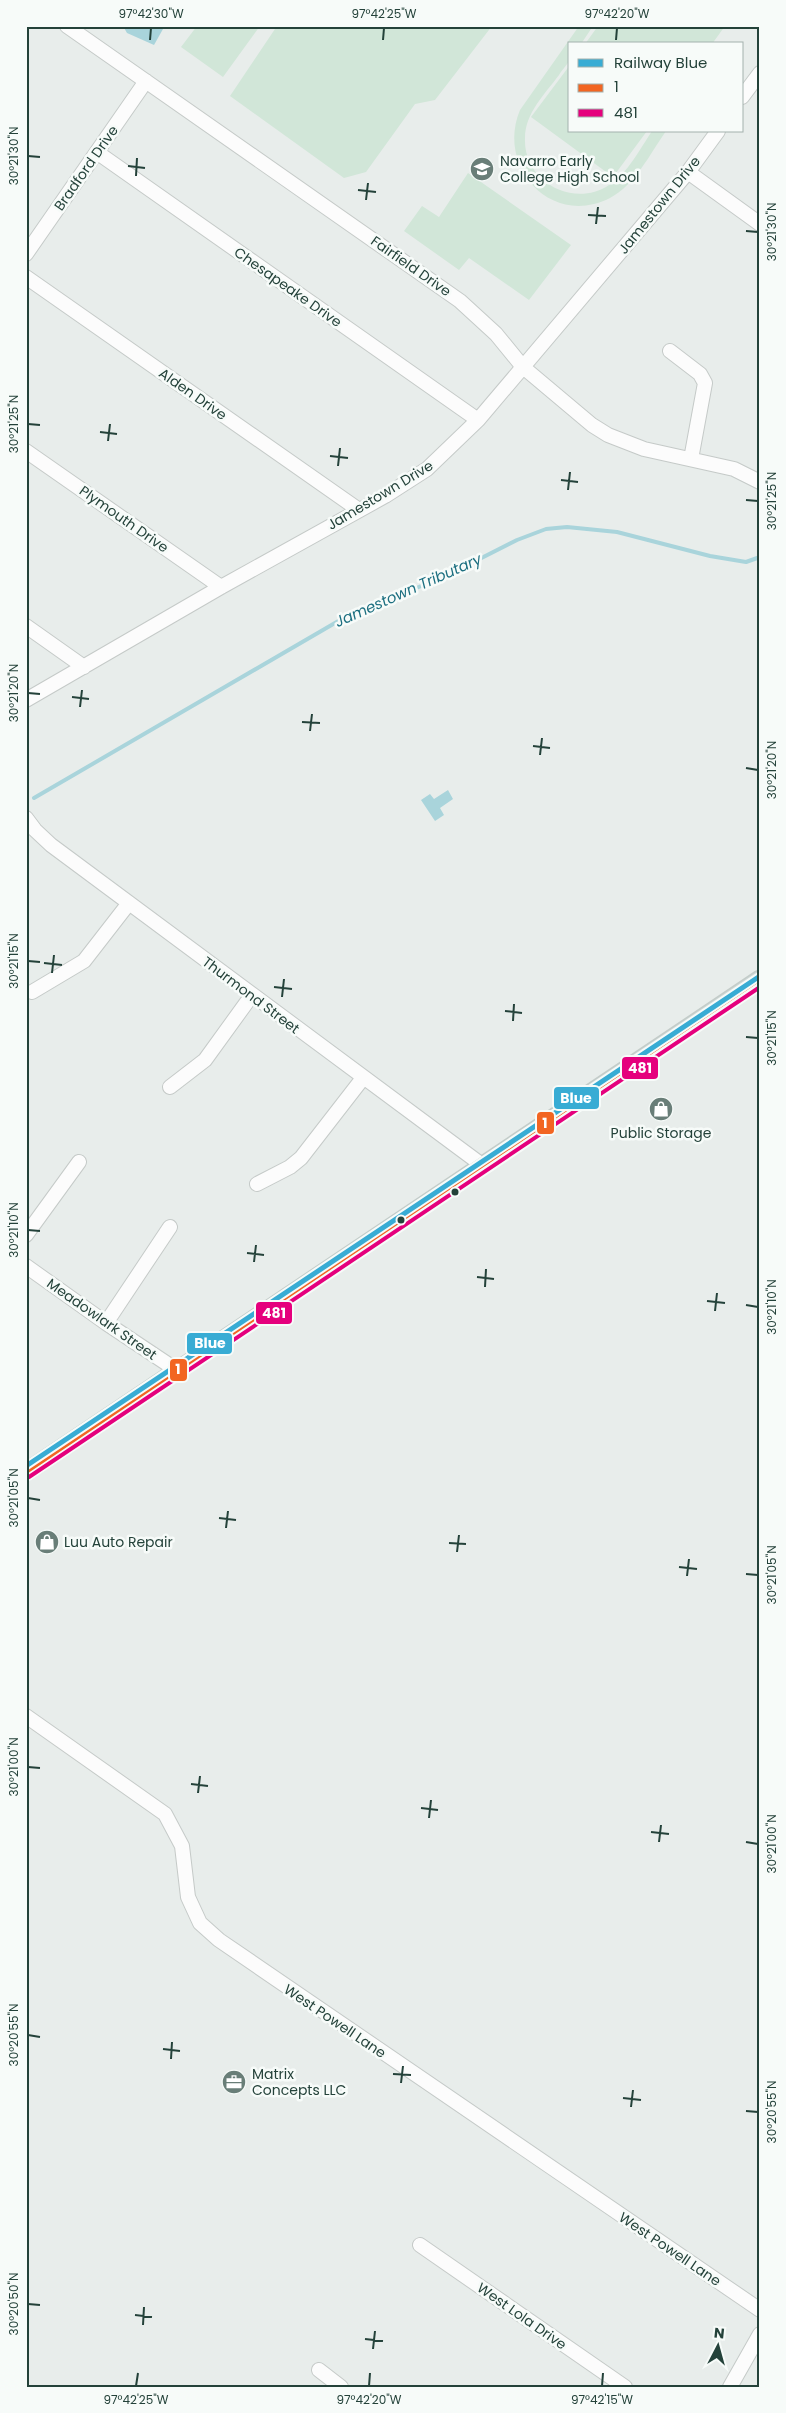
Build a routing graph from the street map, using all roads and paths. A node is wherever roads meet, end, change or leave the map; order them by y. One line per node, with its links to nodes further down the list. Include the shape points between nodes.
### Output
1 (67, 26): 3 (street, Fairfield Drive)
2 (760, 73): 4 (street)
3 (146, 81): 6 (street, Bradford Drive); 12 (street, Fairfield Drive, via 460,301 496,334)
4 (744, 94)
5 (717, 132): 7 (street, Jamestown Drive)
6 (98, 153): 9 (street, Bradford Drive); 13 (street, Chesapeake Drive)
7 (688, 172): 8 (street); 12 (street, Jamestown Drive)
8 (760, 224)
9 (26, 254)
10 (26, 278): 17 (street, Alden Drive)
11 (670, 351): 15 (street, via 700,374 705,383)
12 (523, 367): 13 (street, Jamestown Drive); 15 (street, Fairfield Drive, via 576,413 608,435 644,449)
13 (478, 420): 17 (street, Jamestown Drive, via 427,469)
14 (26, 451): 18 (street, Plymouth Drive)
15 (691, 459): 16 (street, Fairfield Drive, via 734,469)
16 (760, 482)
17 (359, 510): 18 (street, Jamestown Drive)
18 (221, 587): 20 (street, Jamestown Drive)
19 (26, 626): 20 (street)
20 (84, 667): 21 (street, Jamestown Drive)
21 (26, 700)
22 (26, 818): 23 (street, Thurmond Street, via 51,845)
23 (128, 902): 25 (street, via 84,961); 26 (street, Thurmond Street)
24 (760, 979): 30 (main road)
25 (32, 992)
26 (252, 995): 27 (street, Thurmond Street); 28 (street, via 205,1060)
27 (363, 1078): 30 (street, Thurmond Street); 31 (street, via 301,1158)
28 (170, 1087)
29 (79, 1162): 33 (street)
30 (482, 1165): 36 (main road)
31 (257, 1184)
32 (170, 1227): 35 (street)
33 (26, 1234)
34 (26, 1266): 35 (street, Meadowlark Street)
35 (106, 1323): 36 (street, Meadowlark Street)
36 (178, 1371): 37 (main road)
37 (26, 1472)
38 (26, 1716): 40 (street, West Powell Lane, via 165,1814 182,1846 188,1897 200,1923 219,1940)
39 (420, 2245): 44 (street, West Lola Drive)
40 (760, 2310)
41 (760, 2334): 45 (street)
42 (319, 2370): 43 (street)
43 (342, 2387)
44 (625, 2387)
45 (730, 2387)

